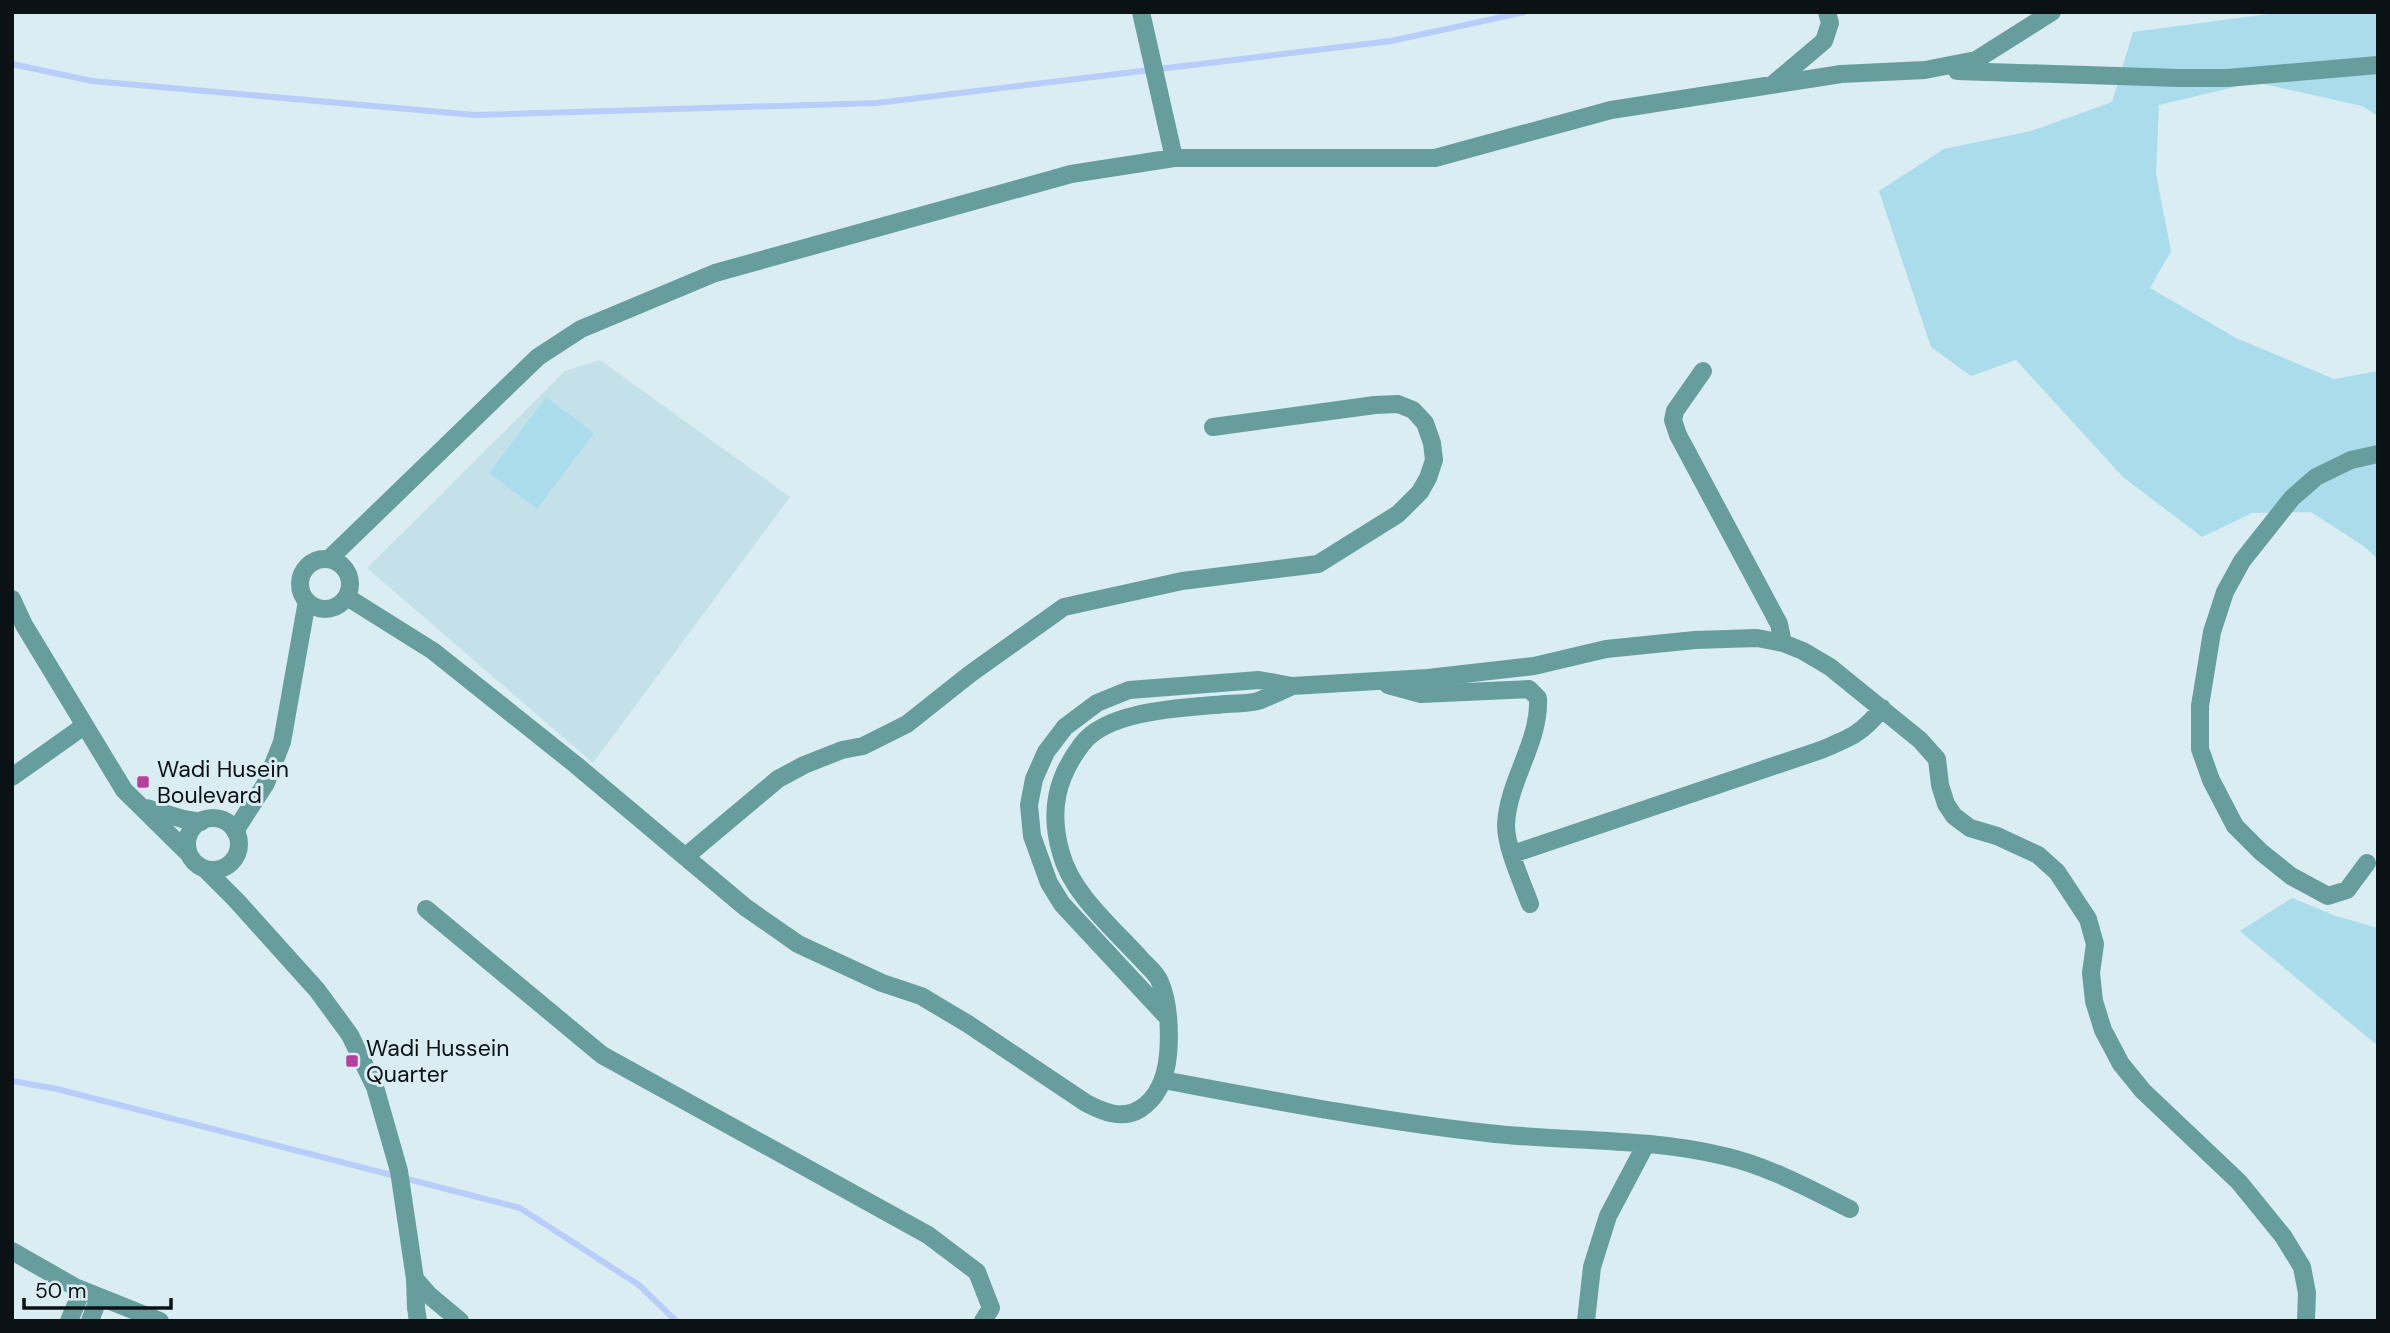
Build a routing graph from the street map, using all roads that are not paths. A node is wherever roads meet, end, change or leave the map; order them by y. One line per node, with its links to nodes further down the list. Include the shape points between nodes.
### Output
1 (1141, 12): 7 (street)
2 (1827, 12): 6 (street, via 1830,23 1824,41)
3 (2052, 12): 5 (street, via 1976,60)
4 (2378, 65): 5 (street, via 2215,78)
5 (1925, 70): 6 (street, via 1841,74)
6 (1770, 86): 7 (street, via 1611,110 1435,158)
7 (1174, 158): 11 (street, via 1071,174 715,273 581,329 538,357)
8 (1703, 371): 16 (street, via 1673,420 1779,624)
9 (1213, 427): 27 (street, via 1398,404 1413,410 1425,423 1434,460 1420,492 1398,514 1318,564 1182,580 1064,607 907,724 778,779)
10 (2378, 454): 29 (street, via 2351,460 2316,477 2292,498 2242,561 2225,592 2212,632 2200,706 2200,749 2211,779 2235,826 2261,852 2291,876 2328,896 2347,890)
11 (329, 559): 12 (street, via 347,573); 14 (street, via 313,562 302,573 300,590)
12 (347, 597): 14 (street, via 325,610); 27 (street, via 433,651)
13 (12, 599): 15 (street)
14 (307, 601): 24 (street, via 282,742 266,783)
15 (18, 625): 20 (street)
16 (1783, 643): 17 (street, via 1757,638 1670,643 1606,649 1534,666); 19 (street, via 1830,667)
17 (1374, 681): 18 (street); 26 (street, via 1421,694 1529,689 1538,698 1534,733 1509,802 1506,828)
18 (1292, 686): 34 (street, via 1256,701 1157,710 1098,730 1084,741 1067,767 1056,796 1061,856 1082,894 1160,980); 34 (street, via 1259,680 1129,690 1097,703 1065,727 1046,752 1034,779 1029,805 1032,836 1049,883 1079,925)
19 (1882, 708): 26 (street, via 1860,732 1821,750); 48 (street, via 1937,759 1940,785 1954,816 1970,828 2038,855 2071,891 2088,919 2095,944 2094,1001 2121,1065 2239,1182 2283,1236 2302,1267)
20 (83, 726): 21 (street); 22 (street)
21 (12, 777)
22 (139, 806): 23 (street); 25 (street)
23 (201, 821): 24 (street, via 216,819); 25 (street, via 190,832)
24 (235, 831): 28 (street, via 238,847)
25 (189, 854): 30 (street)
26 (1513, 854): 32 (street)
27 (685, 857): 35 (street, via 798,944 881,983 921,996 1101,1111 1132,1114 1147,1105)
28 (232, 861): 30 (street, via 220,869); 31 (street)
29 (2367, 863)
30 (205, 869): 31 (street)
31 (236, 900): 39 (street, via 317,990 350,1035 375,1087 399,1171)
32 (1530, 904)
33 (426, 909): 46 (street, via 602,1055 928,1235 977,1272 991,1308)
34 (1168, 1018): 35 (street, via 1170,1037)
35 (1163, 1080): 36 (street, via 1488,1133)
36 (1646, 1144): 37 (street, via 1725,1156 1785,1177); 47 (street, via 1608,1216 1592,1267)
37 (1850, 1209)
38 (12, 1251): 40 (street)
39 (415, 1279): 41 (street); 45 (street)
40 (91, 1294): 42 (street); 43 (street); 44 (street)
41 (415, 1317)
42 (69, 1321)
43 (90, 1321)
44 (160, 1321)
45 (460, 1321)
46 (983, 1321)
47 (1586, 1321)
48 (2306, 1321)

